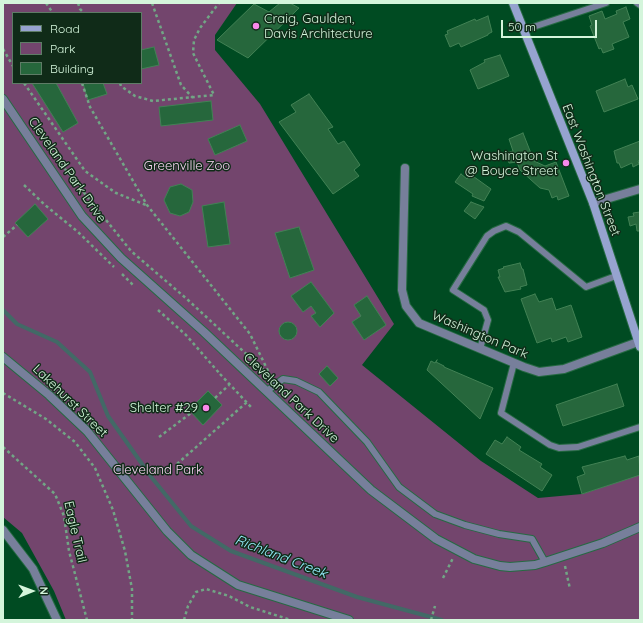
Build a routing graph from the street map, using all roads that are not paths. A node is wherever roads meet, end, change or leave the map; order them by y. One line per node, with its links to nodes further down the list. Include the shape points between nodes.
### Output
1 (513, 3): 5 (street, East Washington Street)
2 (606, 3): 5 (lane)
3 (637, 3): 4 (lane)
4 (640, 5)
5 (524, 30): 9 (street, East Washington Street)
6 (3, 99): 15 (street, Cleveland Park Drive, via 82,216 121,258)
7 (405, 168): 12 (street, Washington Park, via 402,290 406,306 419,323)
8 (640, 189): 9 (street)
9 (593, 203): 10 (street, East Washington Street)
10 (616, 276): 11 (street, East Washington Street); 12 (lane, via 586,287 519,232 506,226 494,231 487,236 453,290 484,310 488,320)
11 (639, 345): 14 (street, Washington Park, via 556,371 538,372)
12 (480, 349): 14 (street, Washington Park)
13 (3, 356): 21 (street, Lakehurst Street, via 87,431 167,531 191,555 238,585)
14 (514, 363): 16 (lane, via 501,413 550,445 559,448 578,447)
15 (267, 391): 19 (street, Cleveland Park Drive, via 371,490 436,538 474,559 500,566 535,565); 19 (lane, via 283,379 296,381 319,392 367,442 399,487 435,514 499,534 532,539)
16 (640, 427)
17 (640, 527): 19 (street, Cleveland Park Drive, via 603,543)
18 (3, 530): 20 (street, via 33,569)
19 (545, 562)
20 (57, 620)
21 (349, 620)

